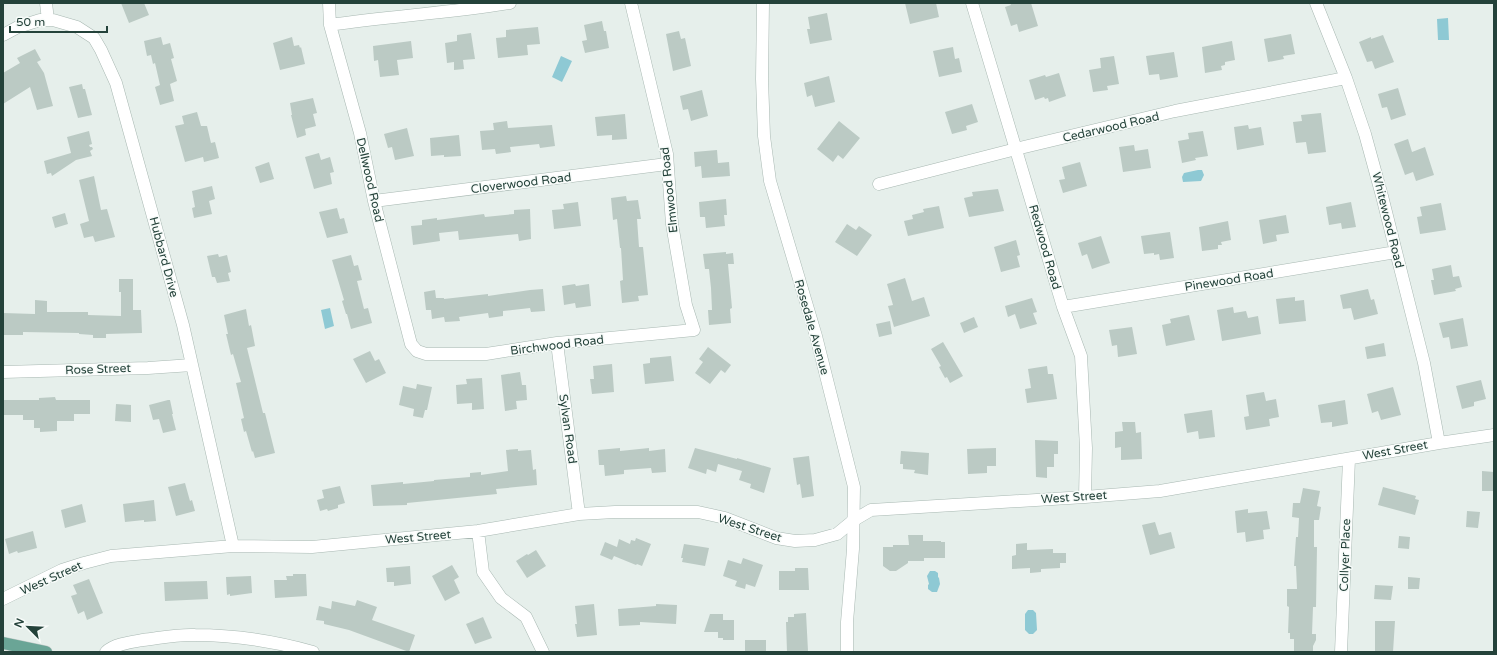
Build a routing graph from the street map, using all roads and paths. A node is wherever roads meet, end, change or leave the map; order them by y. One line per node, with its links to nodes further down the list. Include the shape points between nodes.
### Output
1 (46, 3): 8 (street)
2 (329, 3): 9 (street, Dellwood Road)
3 (510, 3): 9 (street)
4 (631, 3): 13 (street, Elmwood Road)
5 (763, 3): 28 (street, Rosedale Avenue, via 764,136 770,181 816,336 854,487)
6 (972, 3): 12 (street, Redwood Road)
7 (1316, 3): 11 (street, Whitewood Road)
8 (48, 20): 10 (street, via 18,27); 21 (street, Hubbard Drive, via 77,27 94,38 116,83)
9 (330, 25): 15 (street, Dellwood Road, via 360,133)
10 (3, 35)
11 (1346, 78): 12 (street, Cedarwood Road, via 1175,111); 16 (street, Whitewood Road, via 1365,134)
12 (1016, 149): 14 (street, Cedarwood Road); 17 (street, Redwood Road)
13 (667, 164): 15 (street, Cloverwood Road); 18 (street, Elmwood Road, via 672,224 686,305)
14 (879, 184)
15 (374, 202): 20 (street, Dellwood Road, via 411,344)
16 (1396, 252): 17 (street, Pinewood Road); 24 (street, Whitewood Road, via 1424,363)
17 (1063, 307): 26 (street, Redwood Road, via 1081,356 1086,448)
18 (694, 330): 19 (street, Birchwood Road)
19 (557, 343): 20 (street, Birchwood Road, via 486,354); 27 (street, Sylvan Road)
20 (420, 352)
21 (192, 365): 22 (street, Rose Street); 30 (street, Hubbard Drive)
22 (3, 372)
23 (1494, 435): 24 (street, West Street)
24 (1439, 443): 25 (street, West Street)
25 (1349, 458): 26 (street, West Street, via 1160,491); 38 (street, Collyer Place)
26 (1085, 497): 28 (street, West Street, via 871,510)
27 (579, 514): 28 (street, West Street, via 698,512 725,518 776,538 795,541 815,540 837,534); 29 (street, West Street)
28 (854, 520): 37 (street, Rosedale Avenue)
29 (478, 531): 30 (street, West Street, via 312,547); 36 (street, via 483,572 501,598 526,617)
30 (233, 546): 31 (street, West Street, via 111,556 62,570)
31 (3, 599)
32 (3, 642): 33 (main road)
33 (46, 652)
34 (106, 652): 35 (street, via 109,648 131,642 194,634 263,640)
35 (313, 652)
36 (543, 652)
37 (847, 652)
38 (1341, 652)

